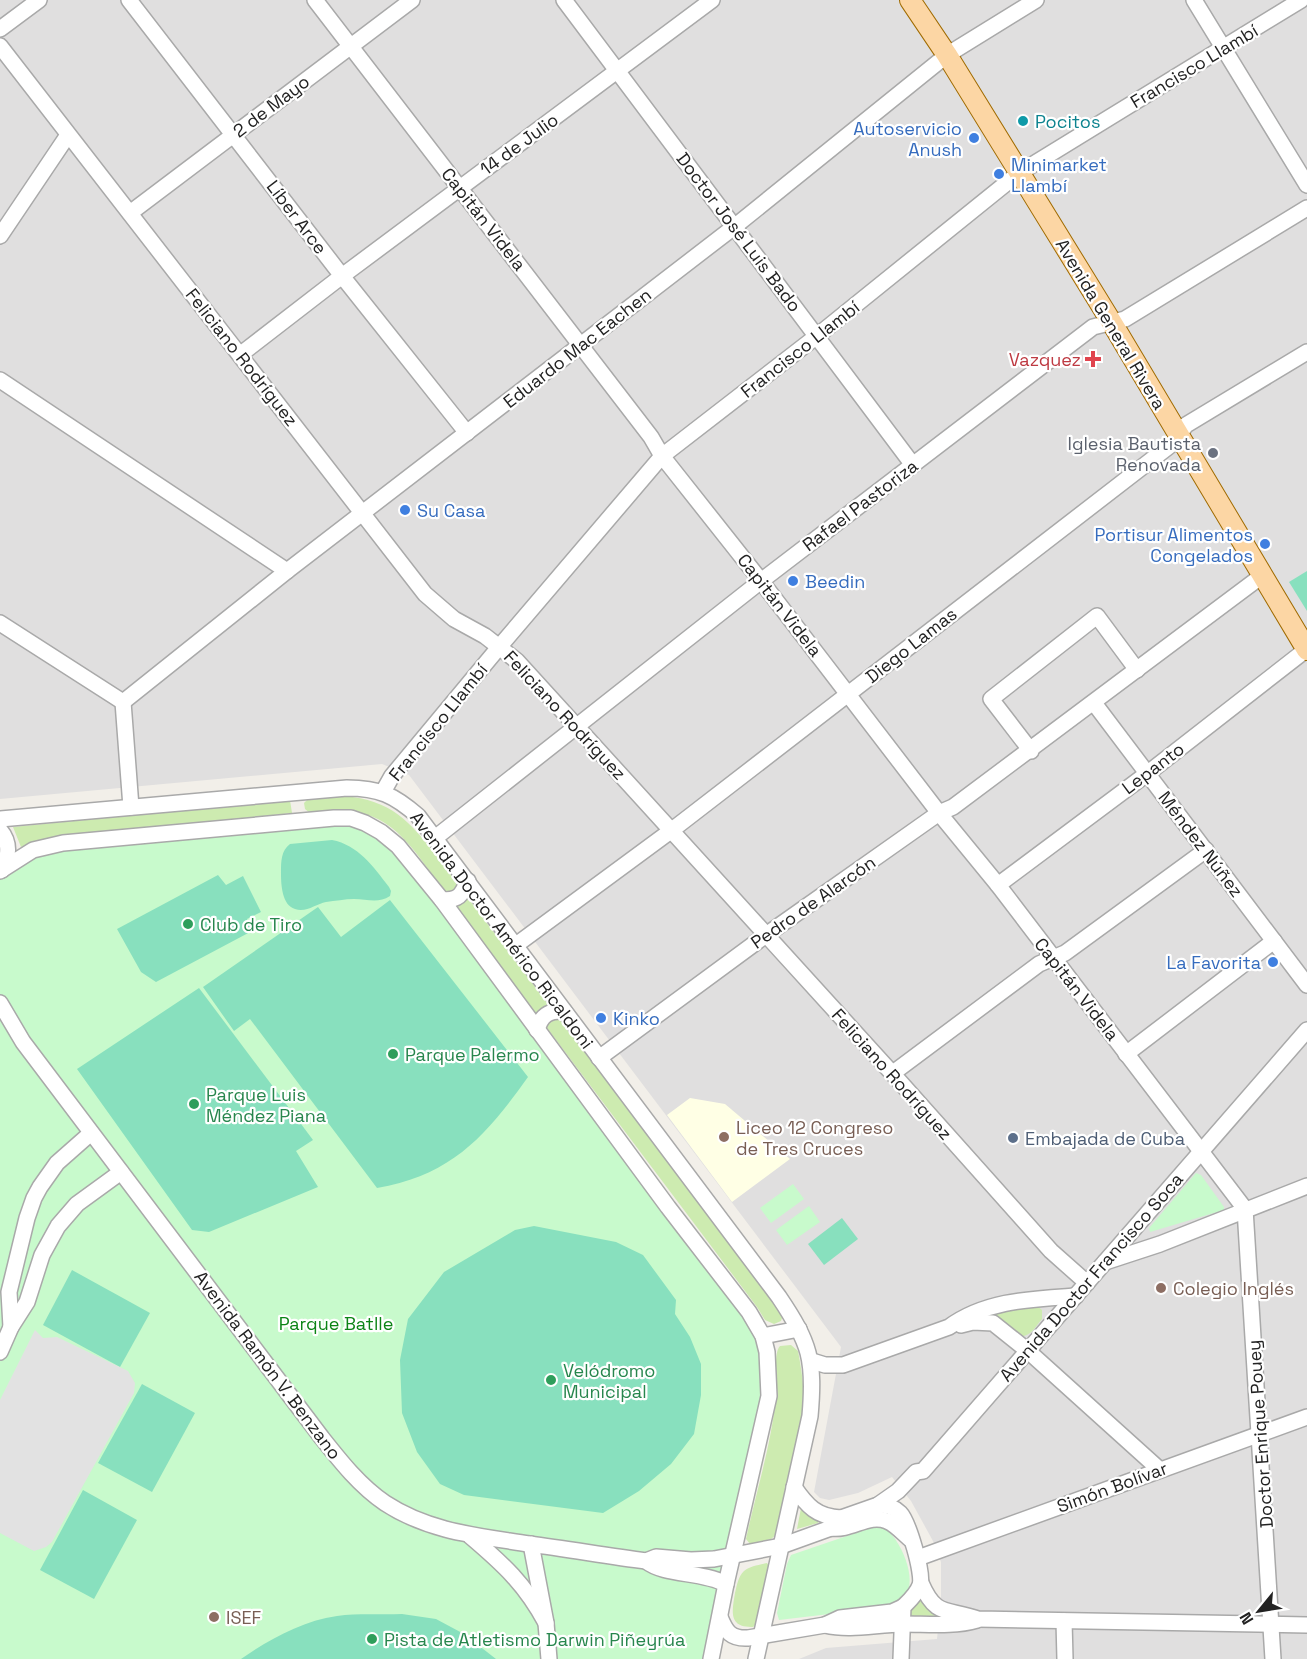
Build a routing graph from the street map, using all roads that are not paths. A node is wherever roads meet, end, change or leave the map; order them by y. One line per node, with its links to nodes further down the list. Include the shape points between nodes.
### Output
1 (39, 0): 11 (street)
2 (129, 0): 17 (street, Líber Arce)
3 (315, 0): 13 (street, Capitán Videla)
4 (412, 0): 13 (street, 2 de Mayo)
5 (564, 0): 16 (street, Doctor José Luis Bado)
6 (712, 0): 16 (street, 14 de Julio)
7 (910, 0): 15 (main road, Avenida General Rivera)
8 (1036, 0): 15 (street, Eduardo Mac Eachen)
9 (1194, 0): 14 (street)
10 (1301, 0): 14 (street, Francisco Llambí)
11 (0, 29)
12 (0, 46): 18 (street, Feliciano Rodríguez)
13 (352, 46): 17 (street, 2 de Mayo); 21 (street, Capitán Videla)
14 (1224, 48): 19 (street, Francisco Llambí); 20 (street)
15 (947, 55): 19 (main road, Avenida General Rivera); 24 (street, Eduardo Mac Eachen)
16 (618, 72): 21 (street, 14 de Julio); 24 (street, Doctor José Luis Bado)
17 (233, 134): 23 (street, 2 de Mayo); 26 (street, Líber Arce)
18 (68, 135): 23 (street, Feliciano Rodríguez); 25 (street)
19 (1019, 173): 27 (main road, Avenida General Rivera); 28 (street, Francisco Llambí)
20 (1307, 185)
21 (460, 188): 26 (street, 14 de Julio); 29 (street, Capitán Videla)
22 (1307, 208): 27 (street, Rafael Pastoriza, via 1125,319)
23 (130, 213): 31 (street, Feliciano Rodríguez)
24 (734, 227): 28 (street, Doctor José Luis Bado); 29 (street, Eduardo Mac Eachen)
25 (0, 236)
26 (342, 276): 31 (street, 14 de Julio); 33 (street, Líber Arce)
27 (1112, 323): 34 (main road, Avenida General Rivera); 36 (street, Rafael Pastoriza, via 1093,327)
28 (817, 336): 35 (street, Francisco Llambí); 36 (street, Doctor José Luis Bado)
29 (581, 345): 33 (street, Eduardo Mac Eachen); 35 (street, Capitán Videla)
30 (1307, 352): 34 (street, Diego Lamas, via 1186,425)
31 (240, 354): 37 (street, Feliciano Rodríguez)
32 (0, 380): 38 (street)
33 (467, 433): 37 (street, Eduardo Mac Eachen)
34 (1179, 437): 39 (main road, Avenida General Rivera); 45 (street, Diego Lamas)
35 (662, 456): 40 (street, Capitán Videla); 42 (street, Francisco Llambí)
36 (913, 465): 40 (street, Rafael Pastoriza)
37 (363, 513): 38 (street, Eduardo Mac Eachen); 42 (street, Feliciano Rodríguez, via 425,594 454,619)
38 (287, 571): 46 (street, Eduardo Mac Eachen)
39 (1263, 575): 43 (main road, Avenida General Rivera); 44 (street, Pedro de Alarcón)
40 (761, 581): 45 (street, Capitán Videla); 48 (street, Rafael Pastoriza)
41 (0, 623): 46 (street)
42 (500, 646): 48 (street, Feliciano Rodríguez); 52 (street, Francisco Llambí)
43 (1307, 650): 50 (street, Lepanto)
44 (1137, 670): 47 (street, Pedro de Alarcón); 49 (street, via 1097,616 991,699)
45 (848, 694): 54 (street, Capitán Videla); 58 (street, Diego Lamas)
46 (123, 702): 53 (street)
47 (1094, 704): 49 (street, Pedro de Alarcón); 50 (street, Méndez Núñez)
48 (576, 725): 58 (street, Feliciano Rodríguez); 59 (street, Rafael Pastoriza)
49 (1031, 751): 54 (street, Pedro de Alarcón)
50 (1148, 773): 60 (street, Méndez Núñez); 63 (street, Lepanto)
51 (302, 792): 52 (street, Avenida Doctor Américo Ricaldoni, via 367,788); 53 (street, Avenida Doctor Américo Ricaldoni); 56 (street, via 296,807)
52 (383, 792): 59 (street, Avenida Doctor Américo Ricaldoni, via 402,801)
53 (131, 807): 55 (street, Avenida Doctor Américo Ricaldoni)
54 (939, 813): 63 (street, Capitán Videla); 65 (street, Pedro de Alarcón)
55 (0, 819)
56 (304, 821): 61 (street, Avenida Doctor Américo Ricaldoni, via 55,844 33,850); 64 (street, Avenida Doctor Américo Ricaldoni, via 351,818 381,832 398,846)
57 (0, 830): 61 (street, Avenida Doctor Américo Ricaldoni, via 8,844)
58 (672, 830): 65 (street, Feliciano Rodríguez); 67 (street, Diego Lamas)
59 (435, 838): 62 (street, Avenida Doctor Américo Ricaldoni)
60 (1206, 850): 66 (street, Méndez Núñez); 68 (street)
61 (1, 870)
62 (468, 881): 64 (street, via 461,895); 67 (street, Avenida Doctor Américo Ricaldoni)
63 (998, 885): 68 (street, Capitán Videla)
64 (442, 900): 72 (street, Avenida Doctor Américo Ricaldoni)
65 (766, 935): 75 (street, Pedro de Alarcón); 76 (street, Feliciano Rodríguez)
66 (1274, 941): 69 (street, Méndez Núñez); 74 (street)
67 (516, 945): 71 (street, Avenida Doctor Américo Ricaldoni)
68 (1053, 958): 74 (street, Capitán Videla); 76 (street, via 1039,964)
69 (1307, 984)
70 (0, 1003): 77 (street, Avenida Ramón V. Benzano, via 23,1042)
71 (564, 1011): 72 (street, via 550,1011 540,1020); 75 (street, Avenida Doctor Américo Ricaldoni)
72 (537, 1030): 88 (street, Avenida Doctor Américo Ricaldoni)
73 (1307, 1030): 78 (street, Avenida Doctor Francisco Soca)
74 (1126, 1054): 78 (street, Capitán Videla)
75 (599, 1058): 87 (street, Avenida Doctor Américo Ricaldoni)
76 (893, 1073): 83 (street, Feliciano Rodríguez, via 1051,1251)
77 (91, 1133): 79 (street, Avenida Ramón V. Benzano); 85 (street, via 57,1163 34,1198 9,1292)
78 (1201, 1150): 81 (street, Capitán Videla); 82 (street, Avenida Doctor Francisco Soca)
79 (121, 1172): 85 (street, via 76,1203 58,1226 42,1255 27,1302); 100 (street, Avenida Ramón V. Benzano, via 354,1477 385,1503 415,1520)
80 (1307, 1186): 81 (street)
81 (1245, 1209): 82 (street); 93 (street, Doctor Enrique Pouey)
82 (1105, 1262): 83 (street, Avenida Doctor Francisco Soca)
83 (1087, 1283): 84 (street, Avenida Doctor Francisco Soca)
84 (1076, 1296): 86 (street, via 1011,1301 981,1309); 89 (street, Avenida Doctor Francisco Soca)
85 (10, 1327): 90 (street)
86 (949, 1327): 89 (street, via 993,1323); 91 (street, via 843,1365)
87 (799, 1329): 88 (street); 91 (street, Avenida Doctor Américo Ricaldoni)
88 (763, 1336): 104 (street, Avenida Doctor Américo Ricaldoni, via 769,1365 769,1396)
89 (1028, 1351): 94 (street); 95 (street, Avenida Doctor Francisco Soca)
90 (0, 1352)
91 (812, 1361): 96 (street, Avenida Doctor Américo Ricaldoni, via 810,1416)
92 (1307, 1417): 93 (street, Simón Bolívar)
93 (1260, 1433): 94 (street, Simón Bolívar); 115 (street, Doctor Enrique Pouey)
94 (1160, 1470): 105 (street, Simón Bolívar)
95 (923, 1471): 97 (street, Avenida Doctor Francisco Soca, via 916,1472); 98 (street, Avenida Doctor Francisco Soca, via 923,1478 905,1500)
96 (794, 1487): 99 (street, via 815,1512); 103 (street, Avenida Doctor Américo Ricaldoni)
97 (878, 1505): 98 (street, via 890,1506); 99 (street, Avenida Doctor Francisco Soca)
98 (902, 1515): 101 (street)
99 (836, 1523): 101 (street, via 841,1530 878,1518); 103 (street, Avenida Doctor Francisco Soca)
100 (469, 1535): 102 (street, Avenida Ramón V. Benzano); 113 (street, via 519,1579)
101 (910, 1539): 105 (street)
102 (531, 1544): 106 (street, Avenida Ramón V. Benzano); 113 (street)
103 (781, 1546): 104 (street, Avenida Doctor Francisco Soca); 118 (street, Avenida Doctor Américo Ricaldoni)
104 (732, 1556): 106 (street, Avenida Ramón V. Benzano, via 691,1560 656,1557); 108 (street, Avenida Doctor Américo Ricaldoni)
105 (918, 1558): 107 (street)
106 (646, 1561): 108 (street, Avenida Ramón V. Benzano, via 655,1568 707,1576)
107 (921, 1583): 109 (street); 111 (street, via 938,1609)
108 (726, 1584): 110 (street, Avenida Doctor Américo Ricaldoni)
109 (903, 1607): 114 (street); 116 (street, via 840,1618)
110 (720, 1617): 118 (street, via 730,1635); 120 (street, Avenida Doctor Américo Ricaldoni)
111 (978, 1619): 112 (street); 114 (street, via 963,1624)
112 (1065, 1621): 115 (street); 123 (street)
113 (546, 1623): 119 (street)
114 (902, 1624): 116 (street, via 840,1628); 122 (street)
115 (1271, 1624): 117 (street); 124 (street, Doctor Enrique Pouey)
116 (825, 1625): 118 (street)
117 (1307, 1625)
118 (761, 1636): 121 (street, Avenida Doctor Américo Ricaldoni)
119 (549, 1659)
120 (711, 1659)
121 (756, 1659)
122 (901, 1659)
123 (1065, 1659)
124 (1273, 1659)

